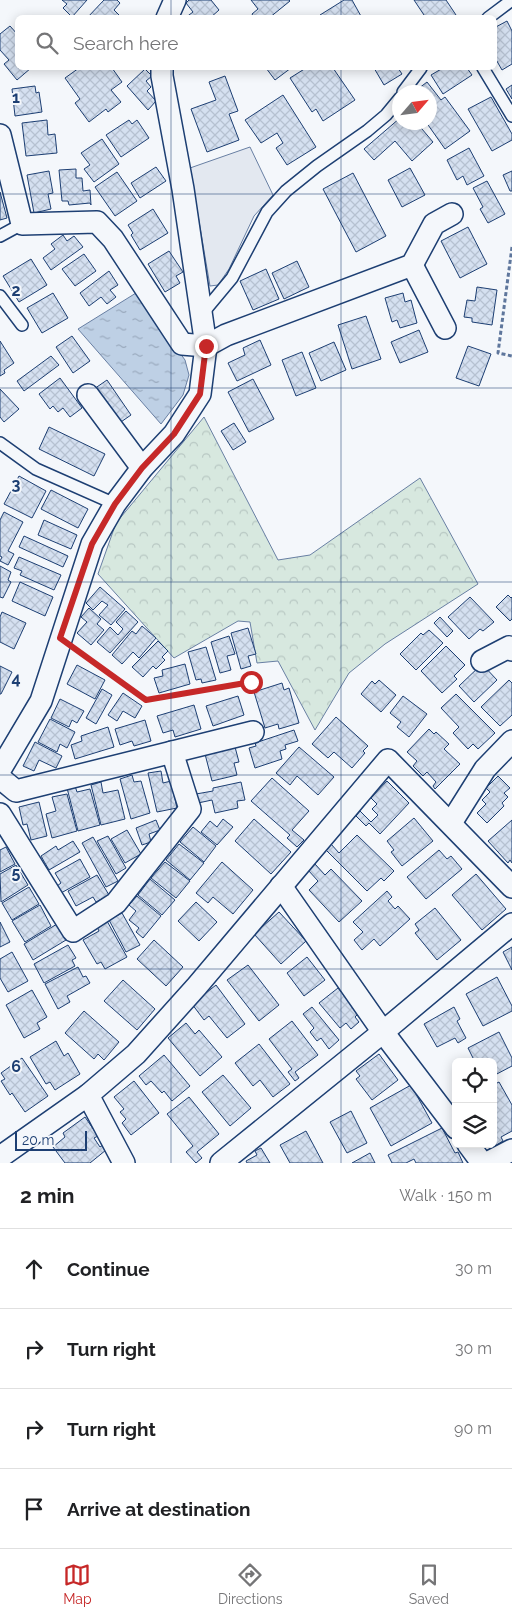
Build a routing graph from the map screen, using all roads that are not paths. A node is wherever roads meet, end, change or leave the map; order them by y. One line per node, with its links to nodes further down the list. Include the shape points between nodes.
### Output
1 (175, 0): 3 (street)
2 (512, 0): 4 (lane)
3 (168, 15)
4 (492, 15)
5 (162, 70): 17 (street)
6 (420, 70): 8 (lane)
7 (484, 70): 10 (lane)
8 (408, 85)
9 (392, 108): 17 (lane, via 367,131 286,191 266,212 232,278)
10 (512, 116)
11 (0, 135): 13 (street)
12 (452, 214): 15 (street, via 434,224)
13 (22, 224): 14 (lane); 20 (street, via 97,222 113,239 182,344)
14 (0, 236)
15 (412, 265): 19 (street); 20 (street, via 226,335)
16 (0, 296): 18 (lane)
17 (202, 314): 20 (street)
18 (22, 325)
19 (445, 328)
20 (206, 346): 23 (street, via 200,394 174,434)
21 (88, 395): 23 (street)
22 (0, 443): 24 (lane, via 36,469)
23 (142, 468): 24 (street)
24 (115, 504): 30 (street, via 92,544 41,701)
25 (512, 650): 26 (street, via 509,647)
26 (482, 661)
27 (253, 732): 29 (street)
28 (512, 741): 33 (street, via 485,768)
29 (172, 752): 31 (street, via 16,791); 32 (street, via 190,810 116,903 73,931)
30 (0, 770)
31 (0, 778)
32 (0, 814)
33 (451, 823): 34 (street, via 388,760); 35 (street)
34 (281, 886): 37 (street); 38 (street, via 136,1054)
35 (512, 887)
36 (512, 924): 37 (street)
37 (383, 1032): 39 (street); 44 (street)
38 (88, 1095): 42 (street); 43 (street)
39 (452, 1123)
40 (471, 1148): 45 (street)
41 (512, 1150): 46 (street)
42 (0, 1157)
43 (124, 1163)
44 (221, 1163)
45 (482, 1163)
46 (488, 1163)

